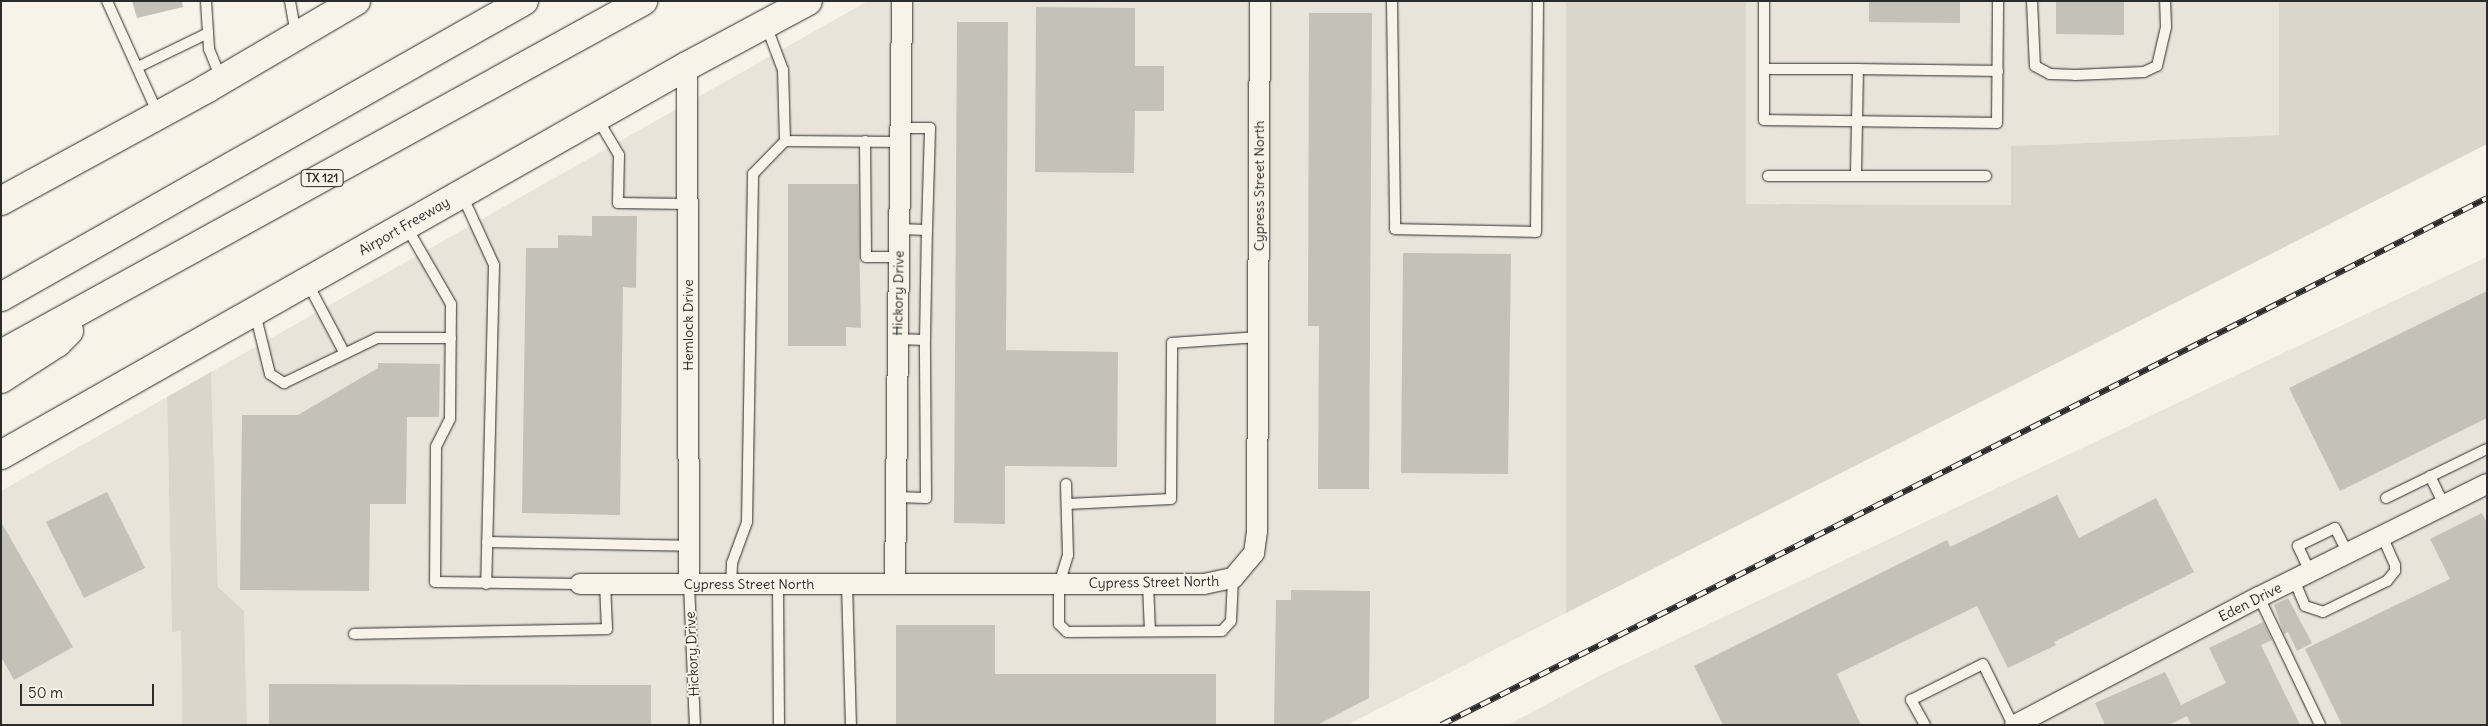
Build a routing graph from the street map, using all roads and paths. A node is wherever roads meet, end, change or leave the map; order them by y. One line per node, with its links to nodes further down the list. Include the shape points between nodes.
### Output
1 (107, 1): 21 (lane)
2 (206, 1): 18 (lane)
3 (290, 1): 19 (lane)
4 (524, 1): 43 (main road)
5 (643, 1): 44 (main road, TX 121)
6 (781, 1): 17 (main road, via 776,4)
7 (808, 1): 17 (main road, Airport Freeway)
8 (902, 1): 29 (street, Hickory Drive)
9 (1260, 1): 46 (street, Cypress Street North)
10 (1392, 1): 11 (lane, via 1395,229 1536,232)
11 (1538, 1)
12 (1764, 1): 22 (lane)
13 (1998, 1): 24 (lane)
14 (2032, 1): 15 (lane, via 2035,66 2050,74 2075,75 2144,72 2157,66 2166,28)
15 (2166, 1)
16 (342, 5): 19 (main road)
17 (766, 25): 20 (main road, Airport Freeway); 30 (lane, via 783,70)
18 (208, 33): 21 (lane); 25 (lane, via 210,49)
19 (296, 36): 25 (main road)
20 (687, 66): 27 (main road, Airport Freeway); 37 (street, Hemlock Drive)
21 (138, 67): 26 (lane)
22 (1765, 69): 23 (lane); 28 (lane, via 1764,120)
23 (1858, 69): 24 (lane); 28 (lane)
24 (1998, 71): 28 (lane, via 1997,123)
25 (222, 80): 26 (main road)
26 (158, 115): 36 (main road)
27 (597, 117): 35 (main road, Airport Freeway); 37 (lane, via 619,155 618,203)
28 (1858, 121): 33 (lane)
29 (900, 135): 31 (lane); 39 (street, Hickory Drive); 40 (lane, via 930,128)
30 (785, 141): 31 (lane); 72 (lane, via 753,174 747,522 732,563)
31 (865, 141): 41 (lane, via 866,257)
32 (1768, 176): 33 (lane)
33 (1856, 176): 34 (lane)
34 (1986, 176)
35 (461, 194): 38 (main road, Airport Freeway); 63 (lane, via 494,265)
36 (1, 201)
37 (688, 204): 64 (street, Hemlock Drive)
38 (406, 225): 42 (main road, Airport Freeway); 47 (lane, via 451,304)
39 (899, 229): 40 (lane); 41 (street, Hickory Drive)
40 (927, 230): 49 (lane)
41 (898, 257): 48 (street, Hickory Drive)
42 (307, 281): 45 (main road, Airport Freeway); 51 (lane)
43 (1, 297)
44 (87, 307): 50 (main road, TX 121); 52 (main road, via 57,343)
45 (254, 311): 51 (lane, via 270,374 284,383); 54 (main road, Airport Freeway)
46 (1258, 337): 60 (lane, via 1172,343 1171,499); 67 (street, Cypress Street North, via 1257,531 1254,553)
47 (451, 338): 51 (lane, via 377,338); 68 (lane, via 450,419 436,447 436,582)
48 (897, 339): 49 (lane); 58 (street, Hickory Drive)
49 (925, 340): 58 (lane, via 926,498)
50 (1, 354)
51 (345, 354)
52 (1, 379)
53 (2487, 449): 55 (lane)
54 (1, 455)
55 (2430, 476): 59 (lane); 61 (lane)
56 (1066, 484): 60 (lane)
57 (2487, 484): 61 (street, Eden Drive)
58 (896, 497): 75 (street, Hickory Drive)
59 (2386, 498)
60 (1067, 504): 76 (lane, via 1068,555)
61 (2444, 505): 62 (street, Eden Drive)
62 (2382, 536): 65 (street, Eden Drive); 66 (lane, via 2396,564 2387,581 2323,612 2306,606)
63 (488, 542): 64 (lane); 68 (lane)
64 (688, 546): 71 (street, Hemlock Drive)
65 (2348, 553): 66 (street, Eden Drive); 66 (lane, via 2335,528 2298,546)
66 (2302, 576): 78 (street, Eden Drive)
67 (1233, 578): 77 (street, Cypress Street North, via 1204,584); 79 (lane, via 1232,621 1222,631)
68 (486, 584): 69 (lane)
69 (580, 584): 70 (street, Cypress Street North)
70 (605, 584): 71 (street, Cypress Street North); 80 (lane, via 607,629)
71 (689, 584): 72 (street, Cypress Street North); 81 (lane, Hickory Drive)
72 (731, 584): 73 (street, Cypress Street North)
73 (778, 584): 74 (street, Cypress Street North); 82 (lane)
74 (847, 584): 75 (street, Cypress Street North); 83 (lane)
75 (895, 584): 76 (street, Cypress Street North)
76 (1058, 584): 77 (street, Cypress Street North); 79 (lane, via 1058,624 1067,632)
77 (1148, 584): 79 (lane)
78 (2259, 597): 85 (street, Eden Drive); 86 (lane)
79 (1150, 631)
80 (354, 634)
81 (695, 725)
82 (779, 725)
83 (852, 725)
84 (1925, 725): 85 (lane, via 1911,700 1982,664)
85 (2014, 725)
86 (2320, 725)

